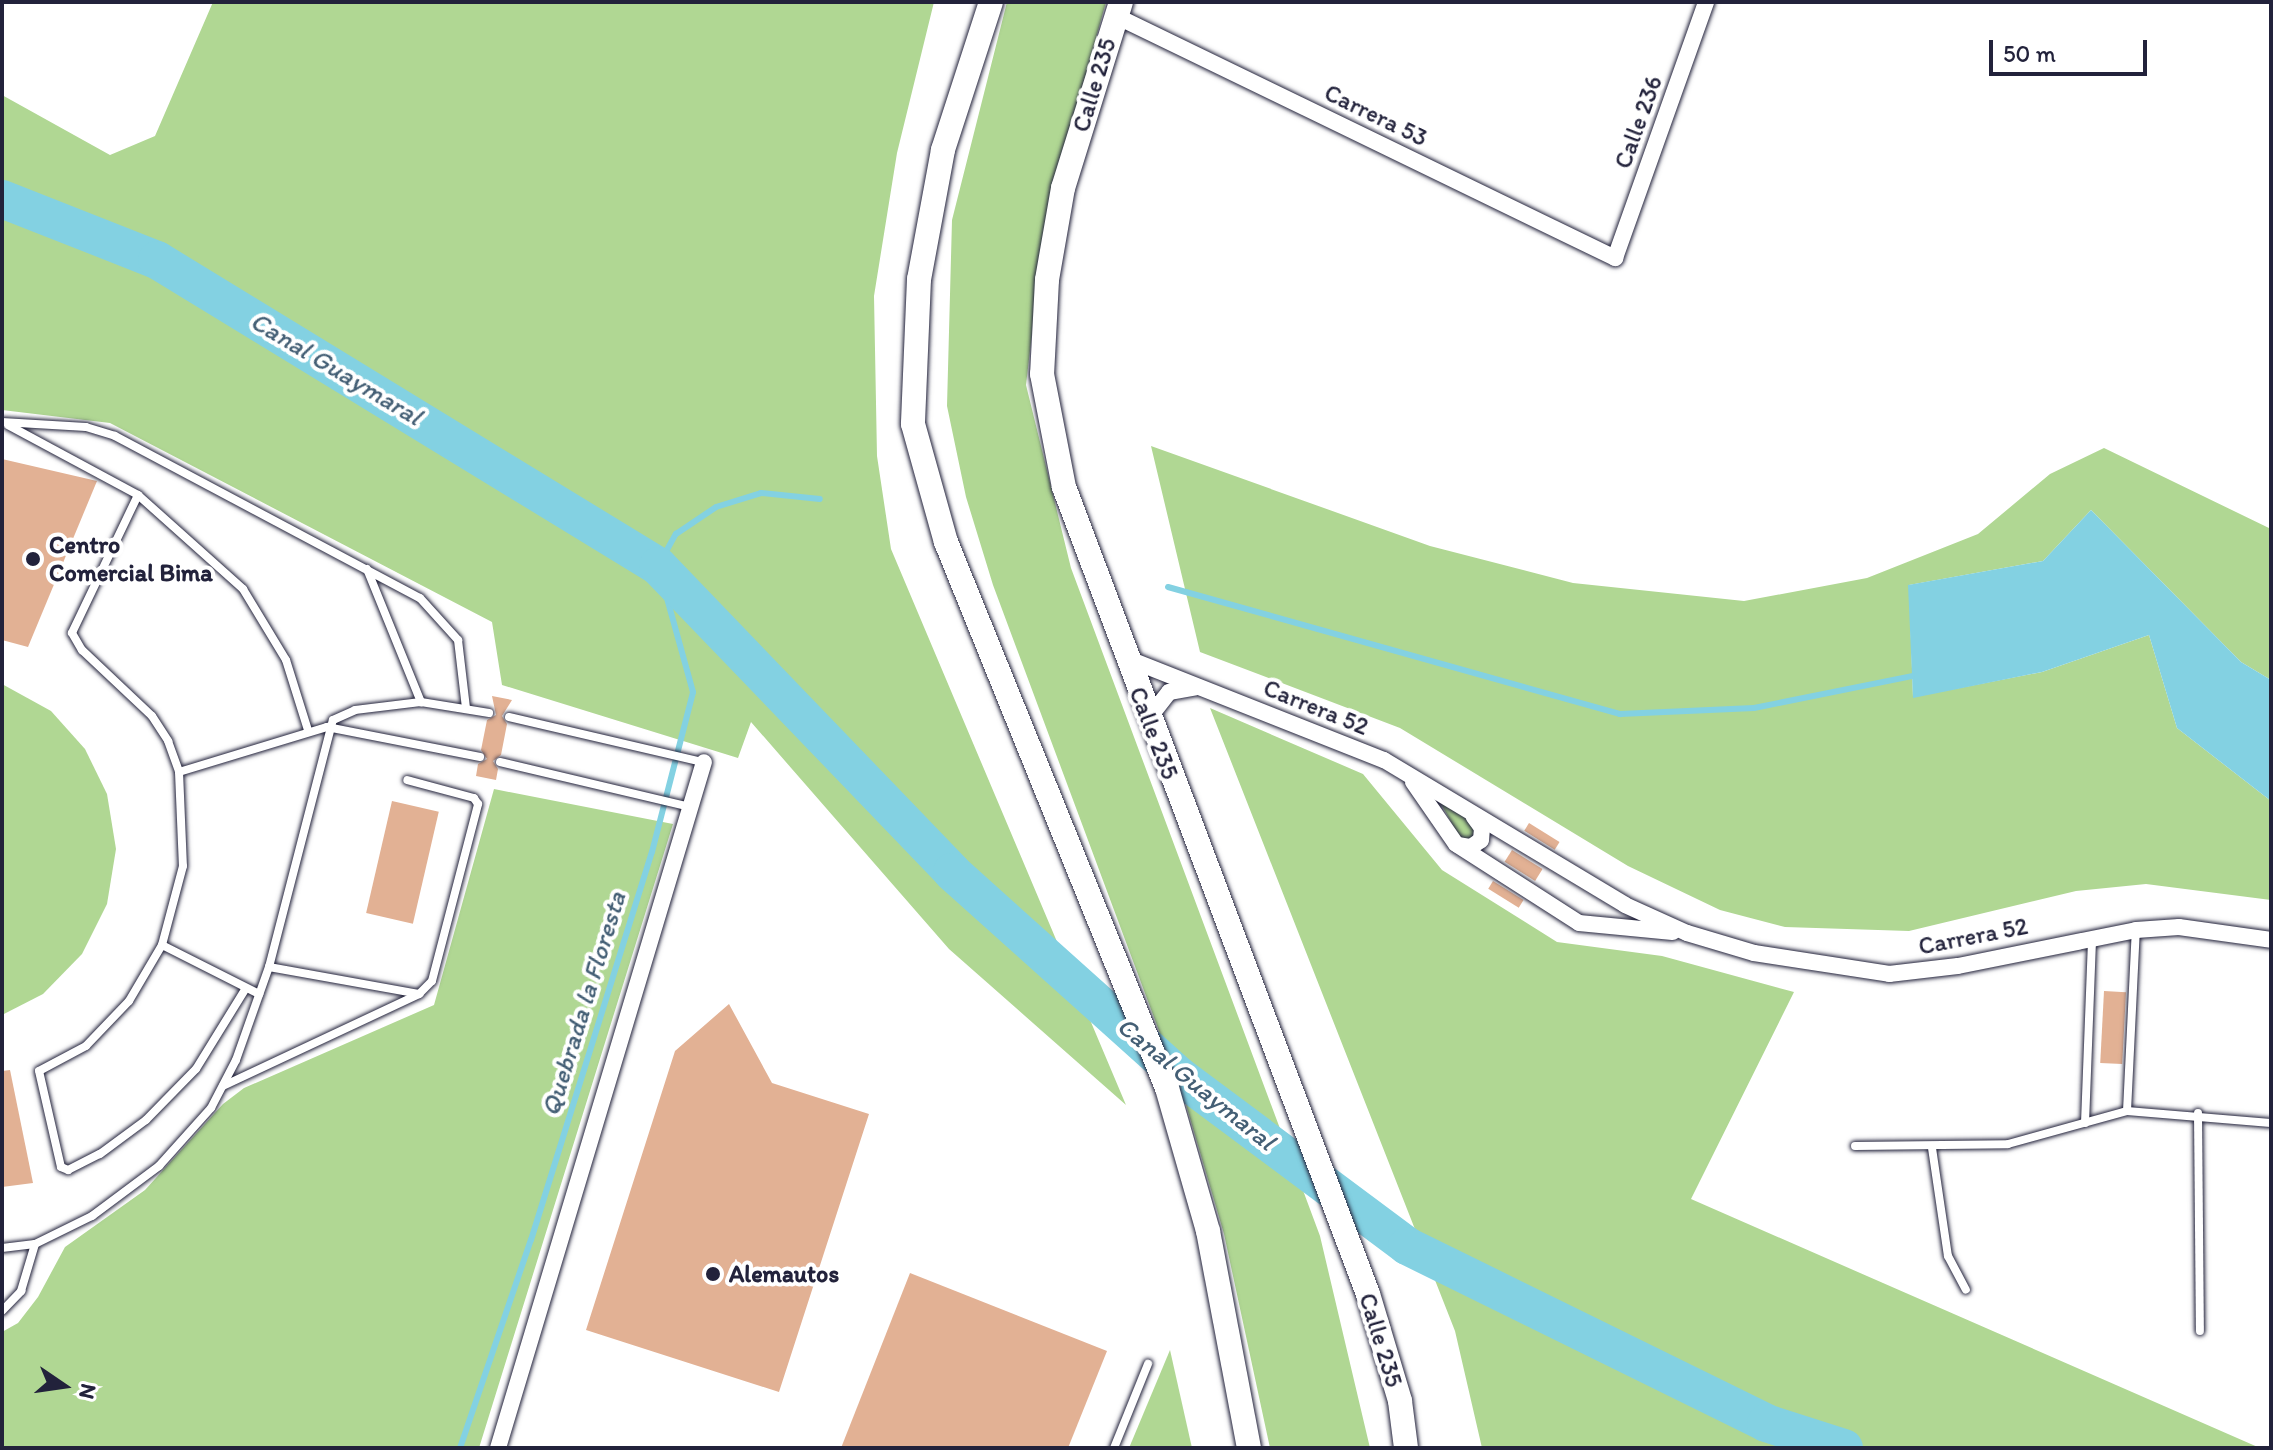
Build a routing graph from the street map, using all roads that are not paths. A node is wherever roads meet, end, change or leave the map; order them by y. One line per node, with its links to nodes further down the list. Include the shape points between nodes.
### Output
1 (991, 2): 50 (main road, via 943,150 922,265 913,424 946,542 1167,1088 1208,1231)
2 (1706, 2): 4 (street, Calle 236)
3 (1119, 9): 4 (street, Carrera 53); 8 (main road, Calle 235, via 1063,188 1047,280 1042,374 1064,487)
4 (1615, 258)
5 (3, 422): 6 (lane); 7 (lane, via 86,427 115,436)
6 (138, 495): 16 (lane, via 243,589 286,660); 20 (lane, via 72,633 82,650 152,716)
7 (367, 569): 10 (lane); 11 (lane, via 420,598 450,628 464,661)
8 (1126, 658): 9 (street, Carrera 52); 14 (main road, Calle 235)
9 (1205, 689): 14 (street, via 1169,692); 21 (street, Carrera 52, via 1384,760)
10 (421, 702): 11 (lane); 15 (lane, via 340,713)
11 (466, 708): 12 (lane)
12 (489, 713)
13 (509, 717): 19 (lane)
14 (1148, 719): 51 (main road, Calle 235, via 1368,1294 1400,1401)
15 (327, 727): 16 (lane); 17 (lane); 31 (lane, via 309,821)
16 (308, 730): 20 (lane)
17 (480, 757)
18 (500, 762): 23 (lane)
19 (704, 762): 23 (street)
20 (179, 772): 30 (lane, via 183,866)
21 (1408, 775): 24 (street, Carrera 52); 25 (street, Carrera 52)
22 (407, 780): 34 (lane, via 474,798 478,804 435,972)
23 (690, 807): 48 (street)
24 (1473, 816): 25 (street, via 1482,828 1481,840 1471,847); 27 (street, Carrera 52, via 1566,873)
25 (1456, 844): 27 (street, Carrera 52, via 1579,923)
26 (2136, 930): 28 (street, Carrera 52); 29 (street, Carrera 52, via 2179,927); 36 (lane)
27 (1687, 933): 28 (street, Carrera 52, via 1823,968 1889,974 1958,966)
28 (2092, 938): 38 (lane)
29 (2271, 940)
30 (162, 945): 32 (lane); 32 (lane, via 129,1001 86,1046 39,1071 64,1170 100,1154 146,1120 196,1069)
31 (269, 967): 33 (lane); 34 (lane)
32 (246, 988): 33 (lane)
33 (259, 994): 35 (lane)
34 (419, 994): 35 (lane)
35 (222, 1087): 42 (lane, via 211,1108 159,1166 92,1216)
36 (2127, 1111): 37 (lane); 38 (lane)
37 (2198, 1113): 39 (lane); 46 (lane)
38 (2085, 1123): 41 (lane, via 2008,1144)
39 (2271, 1123)
40 (1855, 1146): 41 (lane)
41 (1932, 1148): 44 (lane, via 1948,1256)
42 (35, 1244): 43 (lane); 45 (lane, via 21,1291)
43 (2, 1248)
44 (1966, 1290)
45 (2, 1311)
46 (2200, 1331)
47 (1148, 1364): 49 (lane)
48 (498, 1448)
49 (1114, 1448)
50 (1249, 1448)
51 (1406, 1448)

